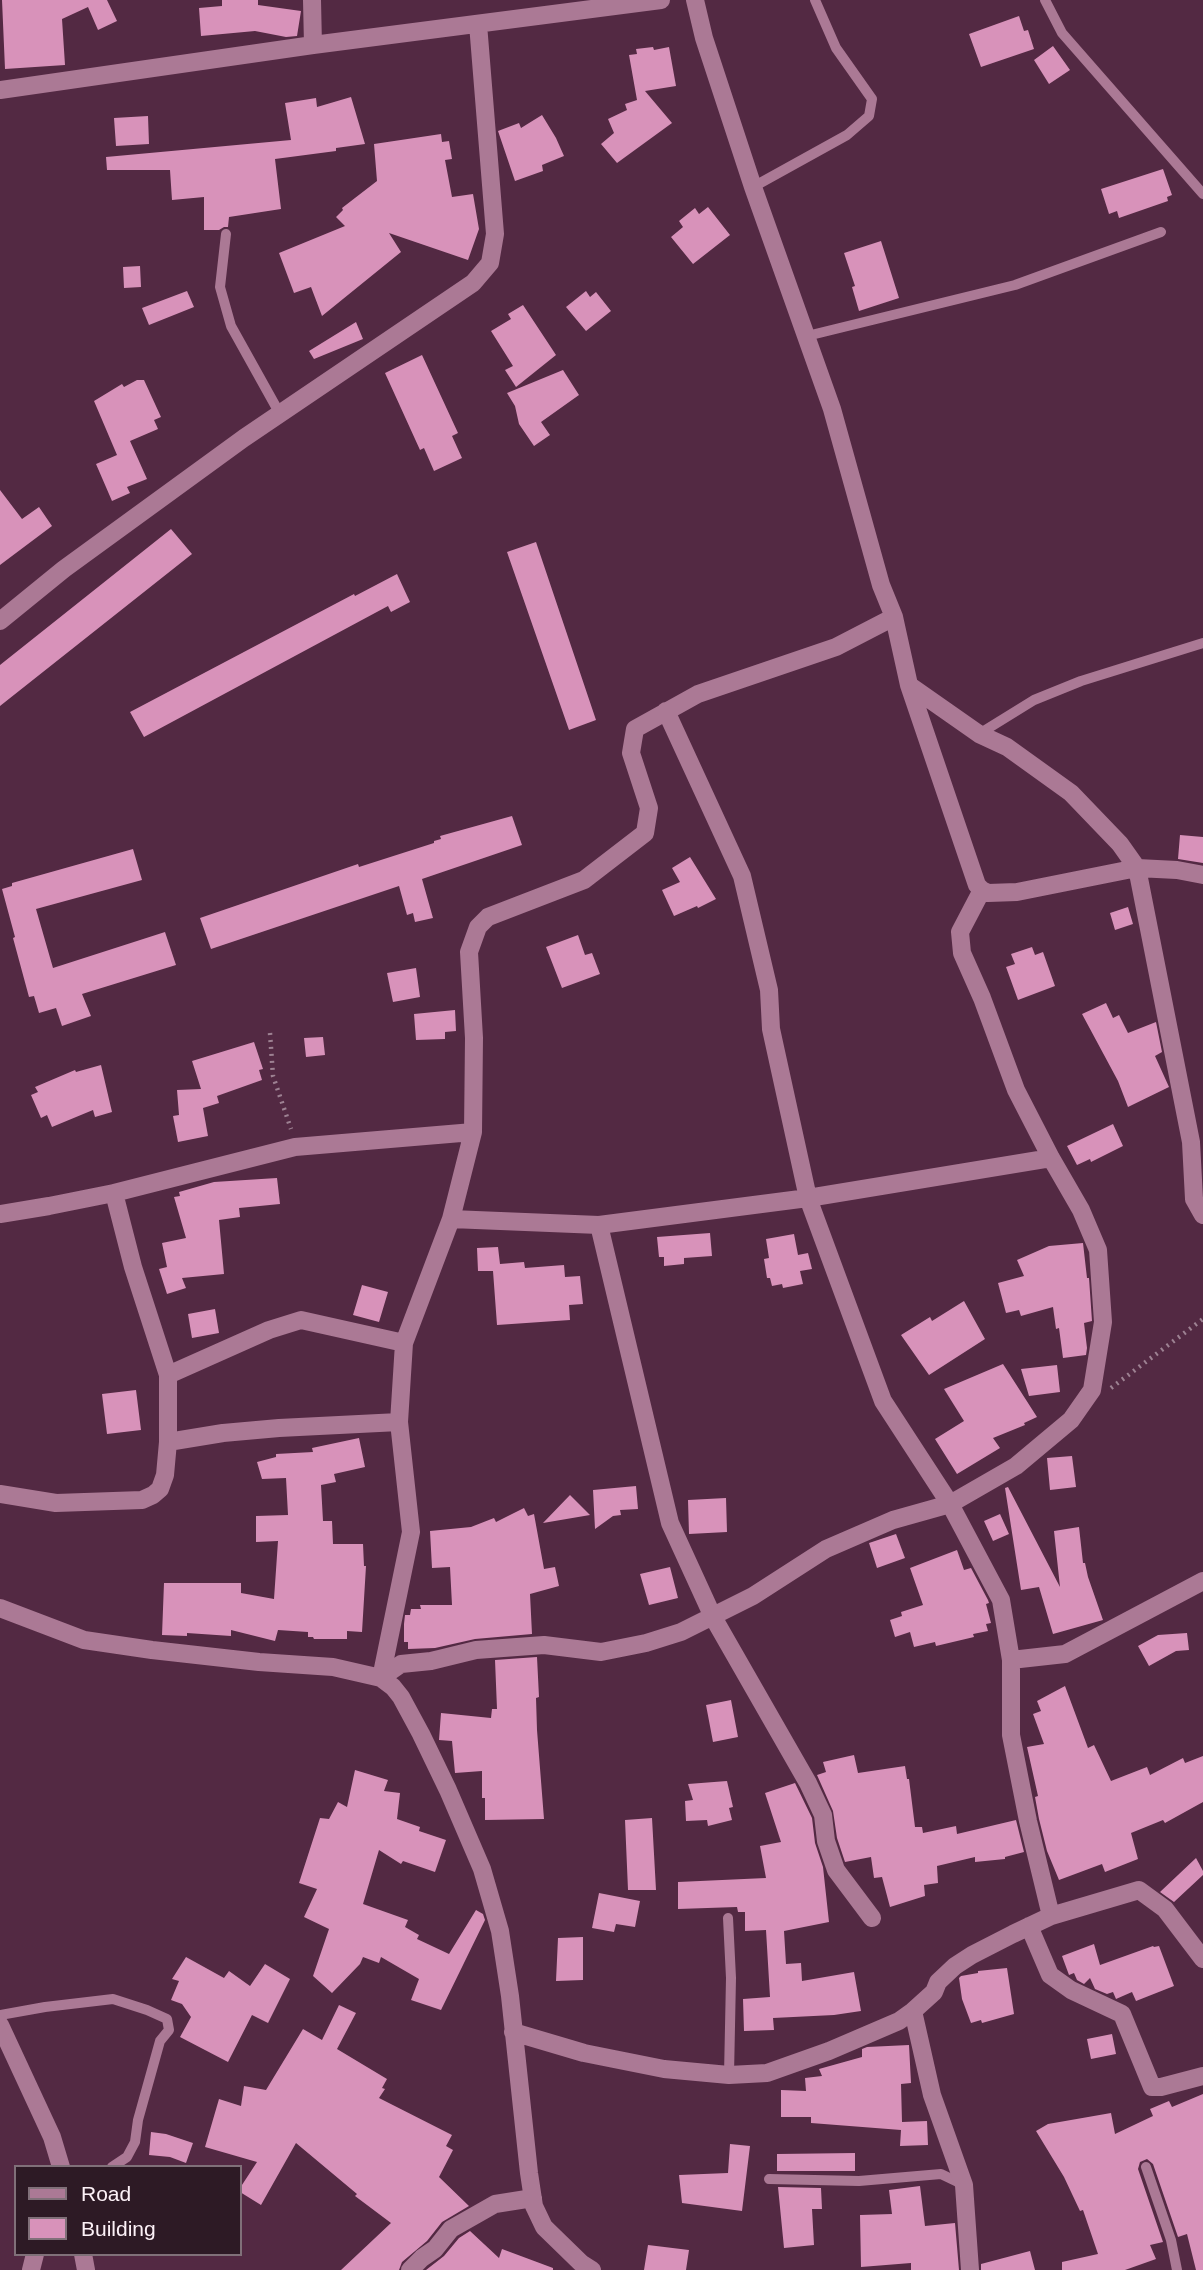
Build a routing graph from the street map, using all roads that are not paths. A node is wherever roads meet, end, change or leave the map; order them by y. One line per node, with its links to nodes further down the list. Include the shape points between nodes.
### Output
1 (312, 0): 7 (street)
2 (660, 0): 6 (street)
3 (695, 0): 9 (street)
4 (815, 0): 9 (lane, via 836,48 872,99 869,116 847,135)
5 (1045, 0): 10 (lane, via 1062,33)
6 (478, 24): 7 (street); 14 (street, via 495,234 490,263 473,283)
7 (313, 45): 8 (street)
8 (0, 90)
9 (753, 187): 13 (street)
10 (1203, 194)
11 (1161, 232): 13 (lane, via 1015,285)
12 (226, 234): 14 (lane, via 220,287 231,326)
13 (807, 336): 15 (street)
14 (280, 414): 16 (street, via 114,532)
15 (894, 617): 18 (street); 19 (street, via 836,647 698,694)
16 (0, 621)
17 (1203, 643): 20 (lane, via 1034,700)
18 (909, 685): 20 (street); 23 (street, via 974,878)
19 (666, 711): 24 (street, via 635,729 631,753 649,808 645,833 584,880 488,917 478,927 469,952 474,1038); 27 (street, via 742,876 769,990 771,1029)
20 (979, 734): 21 (street, via 1007,747 1071,793)
21 (1138, 868): 22 (street); 23 (street, via 1017,892); 29 (street, via 1191,1142 1194,1199)
22 (1203, 876)
23 (982, 890): 25 (street, via 960,932 962,953 1016,1090)
24 (472, 1132): 26 (street, via 295,1147); 30 (street)
25 (1051, 1158): 27 (street); 37 (street, via 1098,1250 1103,1322 1092,1390 1070,1420 1016,1466)
26 (114, 1193): 28 (street); 33 (street)
27 (808, 1198): 31 (street); 37 (street, via 883,1401)
28 (0, 1214)
29 (1203, 1215)
30 (451, 1219): 31 (street); 32 (street)
31 (599, 1224): 40 (street, via 670,1523)
32 (404, 1343): 33 (street, via 301,1320); 34 (street)
33 (168, 1375): 35 (street)
34 (399, 1422): 35 (street, via 279,1427); 42 (street, via 411,1532)
35 (168, 1441): 36 (street, via 160,1489 142,1500 56,1503)
36 (0, 1494)
37 (950, 1504): 40 (street, via 893,1520 826,1549); 41 (street, via 1001,1600)
38 (1203, 1581): 41 (street, via 1065,1654)
39 (0, 1608): 42 (street, via 84,1640 333,1667)
40 (713, 1617): 42 (street, via 646,1643 601,1652 544,1646 476,1650 401,1664); 45 (street, via 808,1783 823,1815 836,1870)
41 (1011, 1660): 43 (street, via 1011,1734)
42 (381, 1678): 51 (street, via 401,1697 421,1734 482,1869 500,1931)
43 (1051, 1916): 46 (street); 47 (street, via 1139,1890 1165,1909)
44 (728, 1918): 52 (lane)
45 (872, 1918)
46 (1029, 1926): 48 (street, via 955,1966); 53 (street, via 1050,1975 1122,2014 1153,2087)
47 (1203, 1959)
48 (914, 2011): 52 (street, via 829,2051 767,2073); 58 (street, via 932,2095)
49 (0, 2015): 55 (lane, via 113,1999 167,2020 169,2030 160,2041 135,2142 127,2157)
50 (0, 2025): 54 (street)
51 (513, 2032): 52 (street, via 664,2070); 59 (street)
52 (729, 2075)
53 (1203, 2076)
54 (60, 2165)
55 (115, 2165)
56 (1146, 2167): 63 (lane)
57 (769, 2179): 58 (lane, via 859,2180 941,2174)
58 (964, 2185): 62 (street)
59 (533, 2198): 60 (street, via 544,2227); 61 (street, via 495,2204 451,2229)
60 (584, 2268)
61 (410, 2270)
62 (970, 2270)
63 (1177, 2270)

